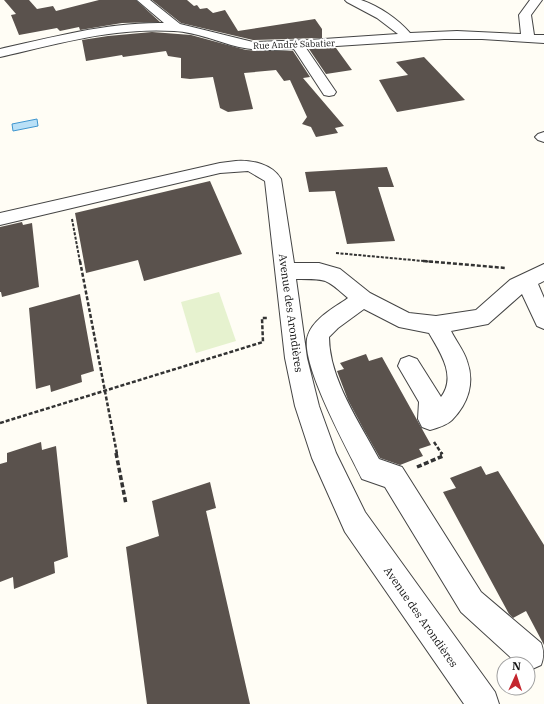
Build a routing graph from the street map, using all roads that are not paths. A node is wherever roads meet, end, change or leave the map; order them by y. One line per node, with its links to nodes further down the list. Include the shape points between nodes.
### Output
1 (143, 0): 4 (street)
2 (351, 0): 5 (street, via 384,17)
3 (536, 0): 6 (street, via 525,15)
4 (176, 27): 8 (street, Rue André Sabatier, via 251,46); 9 (street, Rue André Sabatier, via 93,32)
5 (407, 37): 6 (street, Rue André Sabatier, via 459,35); 8 (street, Rue André Sabatier)
6 (528, 38): 7 (street, Rue André Sabatier)
7 (544, 39)
8 (298, 45): 10 (street)
9 (0, 53)
10 (329, 92)
11 (0, 218): 12 (street, Avenue des Arondières, via 246,164 262,169 273,179)
12 (285, 271): 15 (street, via 319,271 333,274); 20 (street, Avenue des Arondières, via 296,358 307,406 324,458 355,522)
13 (544, 272): 14 (street)
14 (526, 281): 16 (street); 17 (street, via 481,318)
15 (363, 299): 17 (street, via 406,321); 19 (street, via 324,328 318,336 324,374 371,470 393,476 471,602)
16 (544, 320)
17 (436, 325): 18 (street, via 456,361 459,375 458,393 443,413 430,419 431,400)
18 (410, 366)
19 (530, 654)
20 (483, 704)

